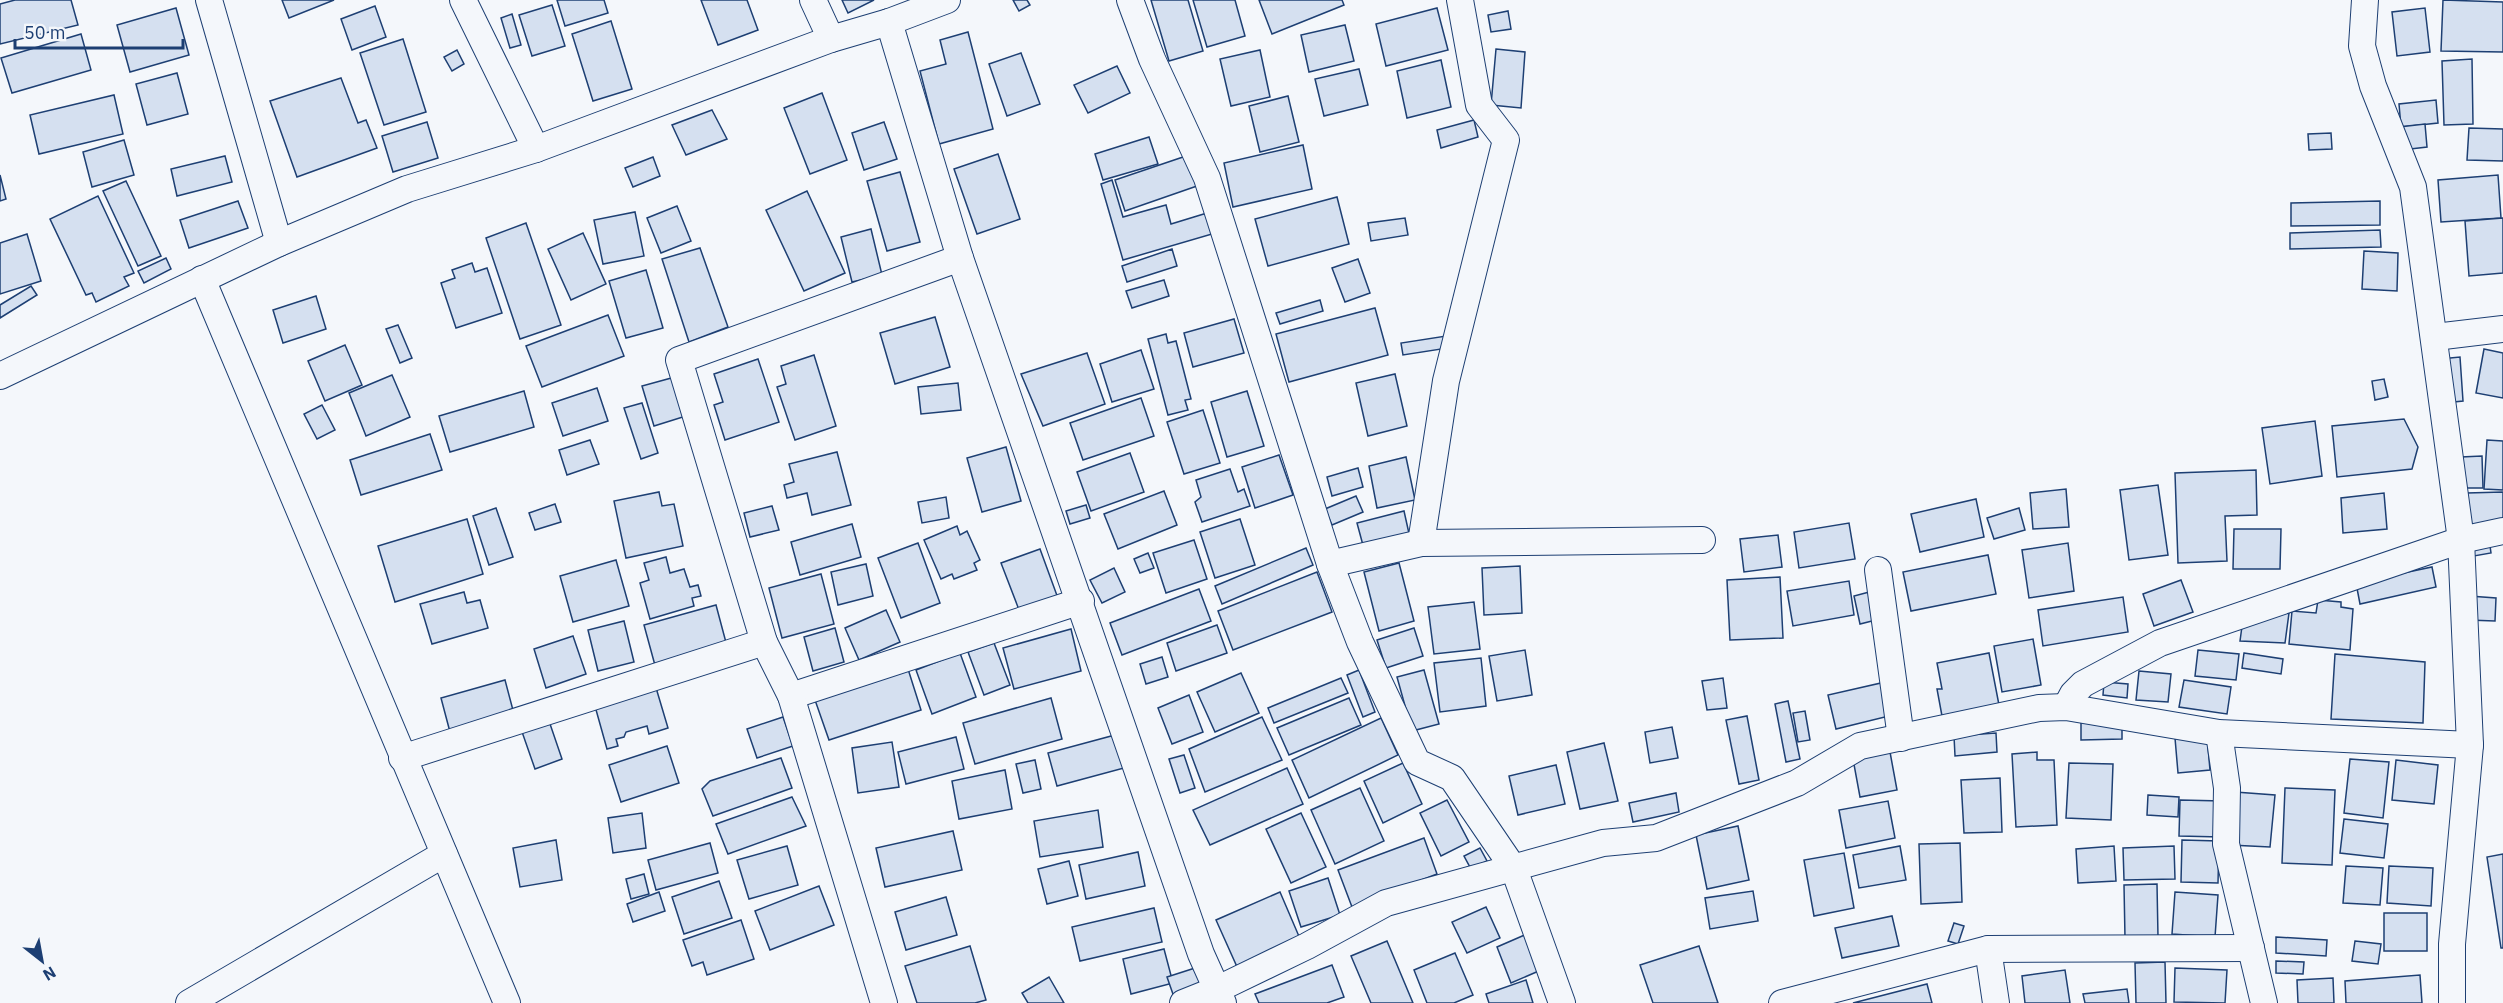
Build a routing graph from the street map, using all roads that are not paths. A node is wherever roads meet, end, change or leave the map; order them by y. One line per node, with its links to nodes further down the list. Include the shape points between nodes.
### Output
1 (209, 0): 11 (street)
2 (463, 0): 10 (street)
3 (813, 0): 9 (street)
4 (947, 0): 8 (street)
5 (1130, 0): 21 (street, via 1152,59 1207,178)
6 (1460, 0): 20 (street, via 1479,105 1506,140 1446,381)
7 (2365, 0): 15 (street, via 2362,46 2373,86 2413,187)
8 (889, 22): 9 (street); 12 (street)
9 (831, 39): 10 (street)
10 (536, 149): 11 (street, via 407,189)
11 (279, 243): 13 (street)
12 (960, 258): 23 (street); 24 (street, via 679,360)
13 (202, 279): 16 (street); 30 (street)
14 (2503, 329): 15 (street)
15 (2435, 337): 19 (street)
16 (0, 376)
17 (2503, 531): 19 (street)
18 (1702, 540): 20 (street)
19 (2461, 540): 26 (street, via 2160,643 2083,684); 29 (street)
20 (1421, 543): 21 (street)
21 (1330, 564): 32 (street, via 1360,642 1417,762 1452,778)
22 (1878, 570): 28 (street)
23 (1081, 601): 25 (street); 35 (street, via 1201,954)
24 (764, 642): 25 (street); 30 (street)
25 (790, 696): 38 (street)
26 (2066, 707): 27 (street); 28 (street, via 2039,708)
27 (2219, 733): 29 (street); 34 (street, via 2227,788 2226,844)
28 (1901, 738): 32 (street, via 1860,746 1797,783 1656,838 1603,843)
29 (2470, 746): 44 (street, via 2452,944)
30 (402, 758): 31 (street)
31 (444, 854): 36 (street); 37 (street)
32 (1514, 869): 35 (street, via 1386,903); 40 (street)
33 (1988, 948): 34 (street); 41 (street); 42 (street)
34 (2251, 948): 43 (street)
35 (1221, 996): 39 (street)
36 (189, 1003)
37 (507, 1003)
38 (884, 1003)
39 (1183, 1003)
40 (1562, 1003)
41 (1782, 1003)
42 (1996, 1003)
43 (2264, 1003)
44 (2452, 1003)

